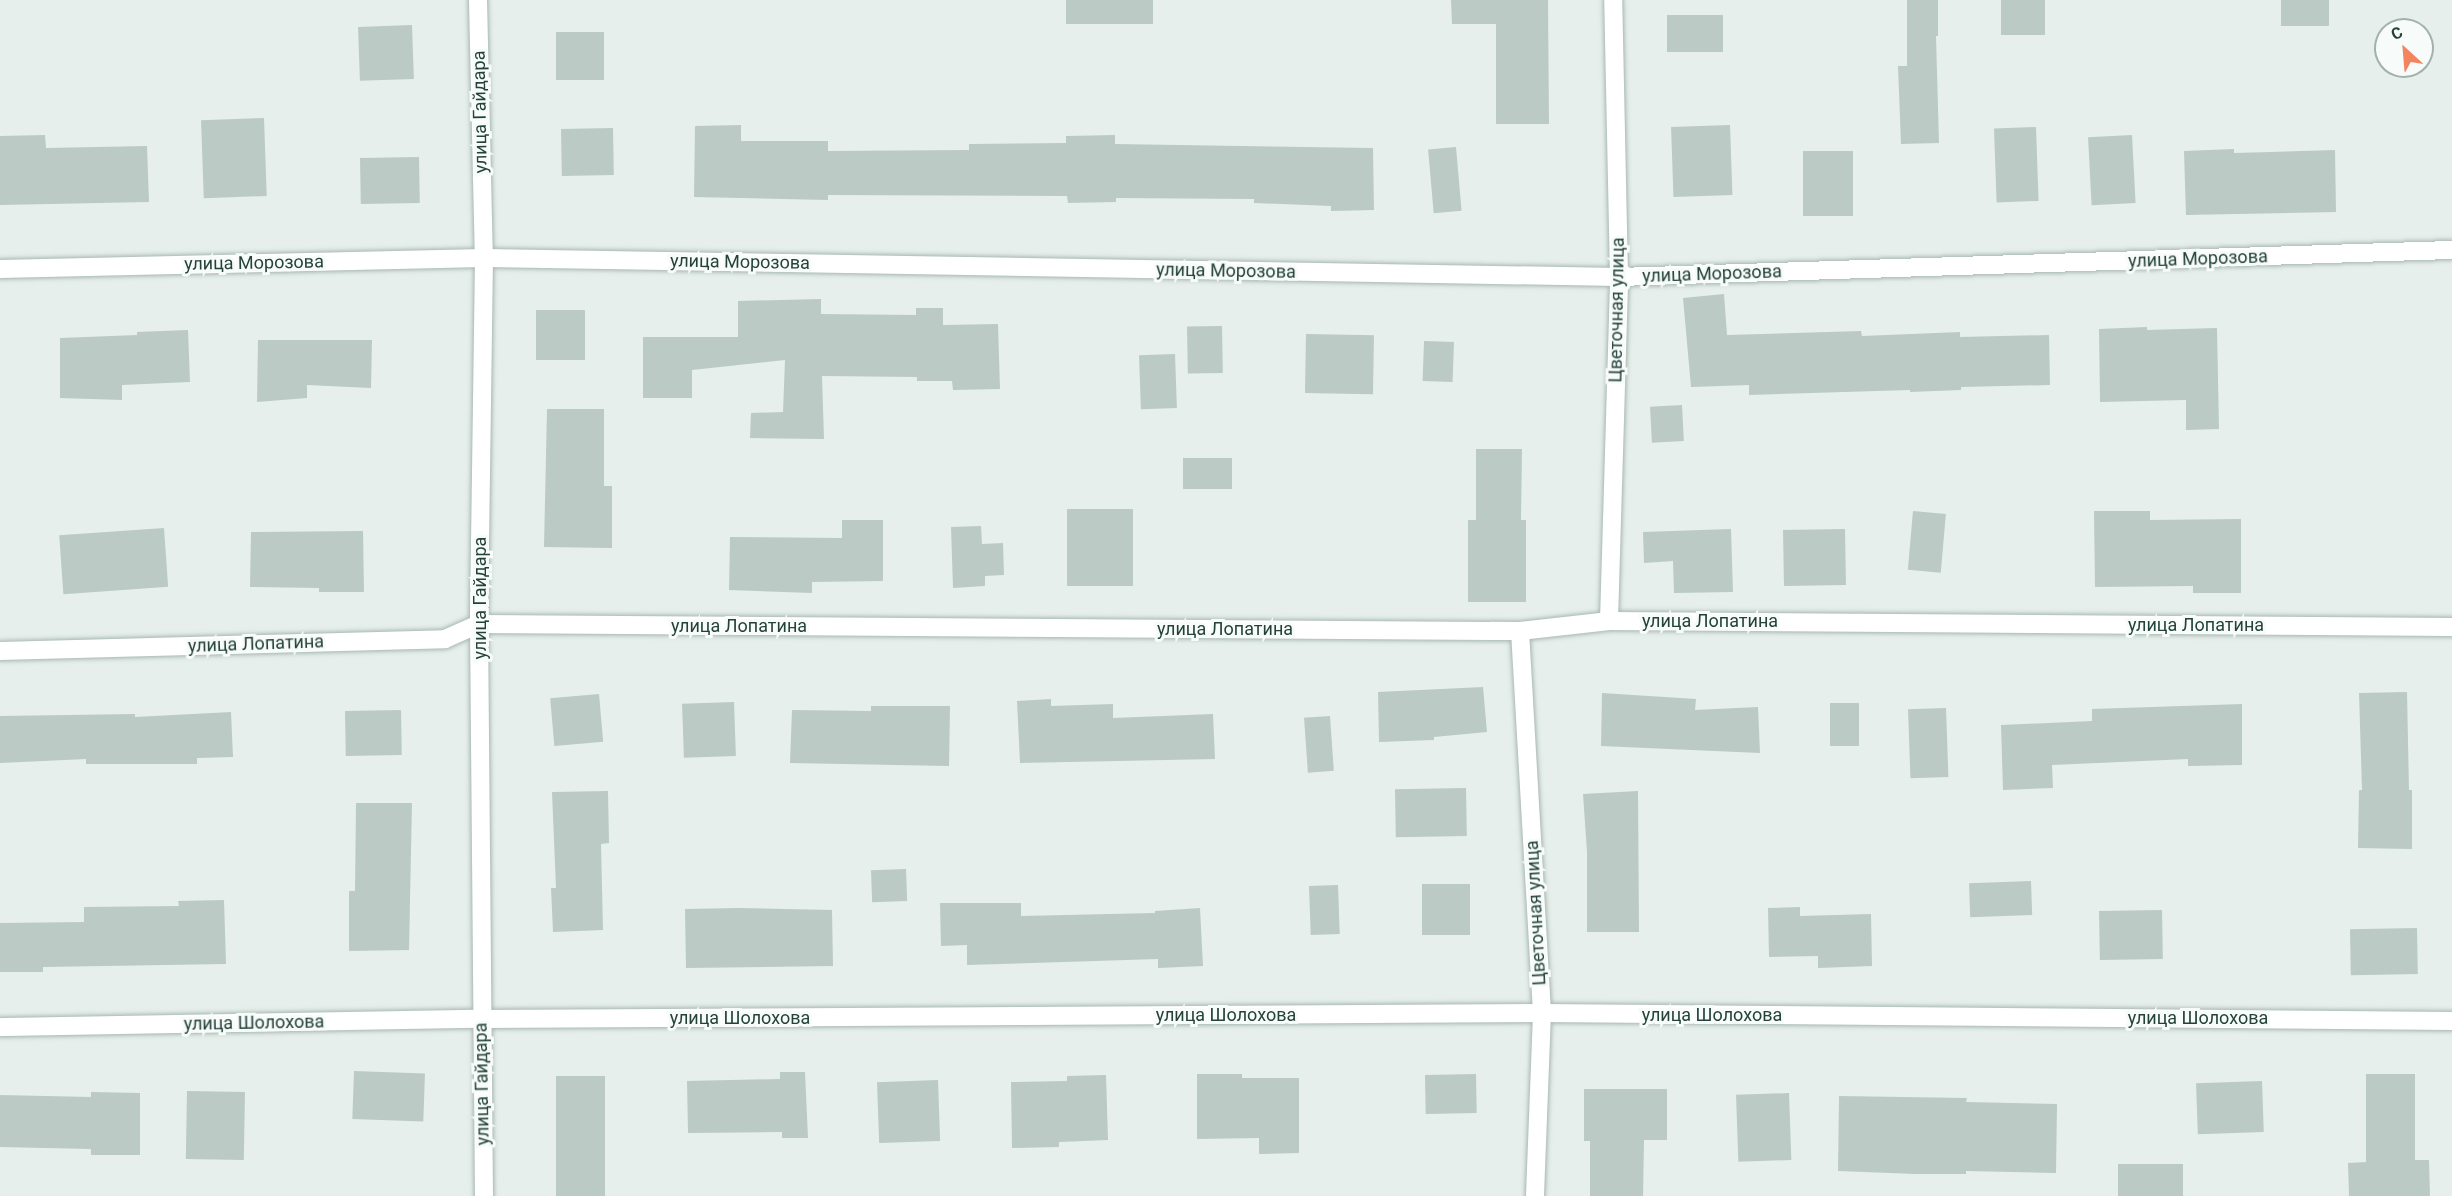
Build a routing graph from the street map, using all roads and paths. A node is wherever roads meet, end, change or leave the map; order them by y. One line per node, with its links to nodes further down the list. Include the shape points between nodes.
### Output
1 (478, 0): 4 (street, улица Гайдара)
2 (1613, 0): 6 (street, Цветочная улица)
3 (2452, 250): 6 (street, улица Морозова)
4 (484, 258): 5 (street, улица Морозова); 6 (street, улица Морозова); 8 (street, улица Гайдара)
5 (0, 269)
6 (1618, 277): 7 (street, Цветочная улица)
7 (1609, 621): 9 (street, улица Лопатина); 10 (street, улица Лопатина)
8 (479, 624): 10 (street, улица Лопатина); 11 (street, улица Лопатина, via 445,639); 13 (street, улица Гайдара)
9 (2452, 627)
10 (1520, 631): 12 (street, Цветочная улица)
11 (0, 651)
12 (1542, 1013): 13 (street, улица Шолохова); 14 (street, улица Шолохова); 17 (street, Цветочная улица)
13 (481, 1019): 15 (street, улица Шолохова); 16 (street, улица Гайдара)
14 (2452, 1020)
15 (0, 1027)
16 (484, 1196)
17 (1535, 1196)

